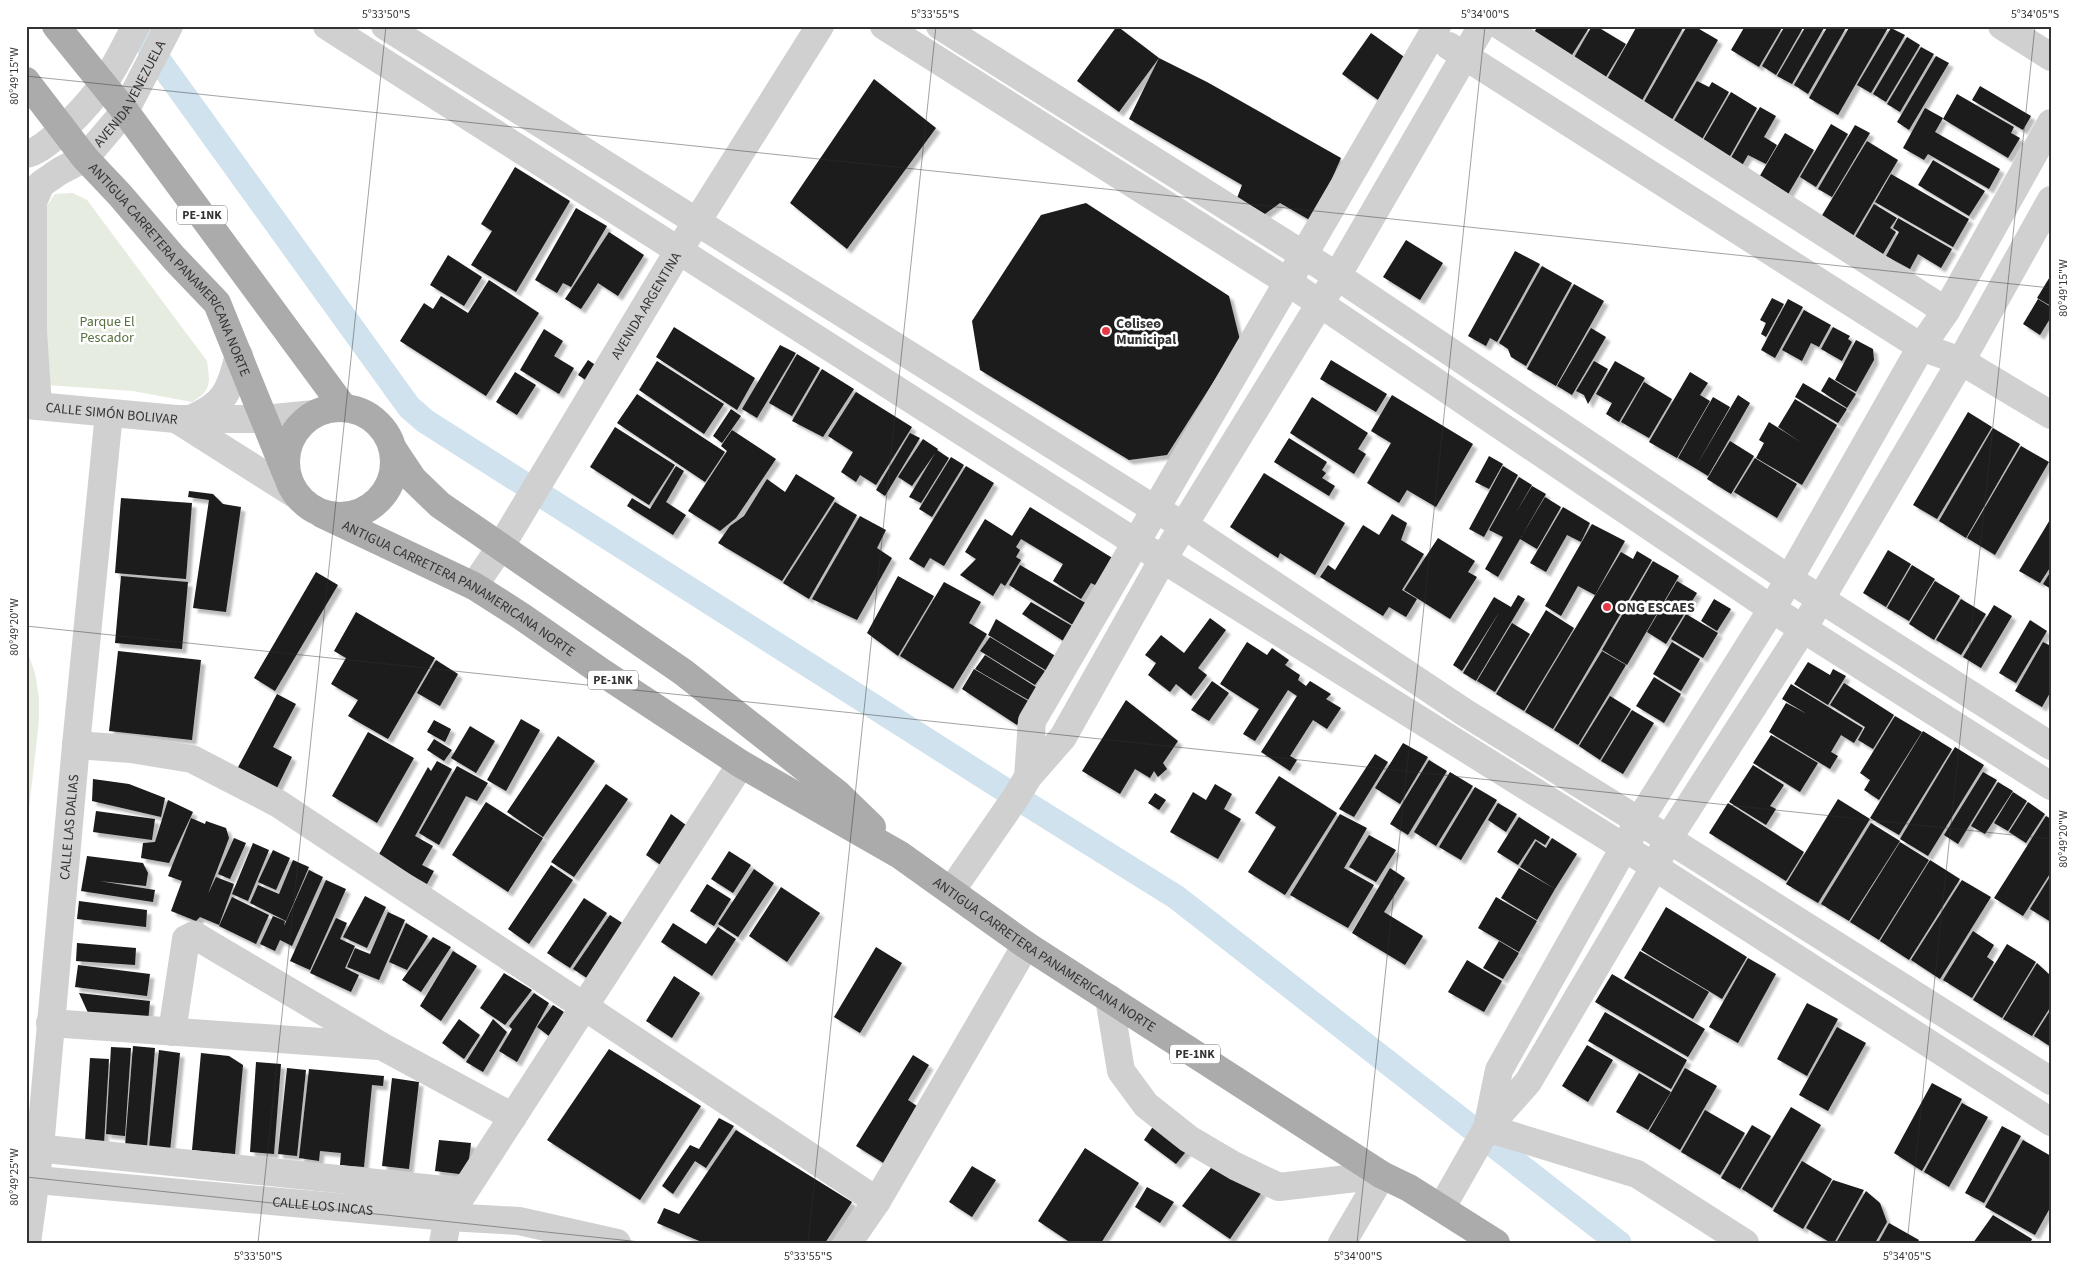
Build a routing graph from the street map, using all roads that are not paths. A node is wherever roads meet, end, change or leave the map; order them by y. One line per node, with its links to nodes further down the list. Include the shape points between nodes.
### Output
1 (56, 26): 16 (main road, PE-1NK)
2 (136, 26): 16 (street, AVENIDA VENEZUELA)
3 (169, 26): 17 (street, AVENIDA VENEZUELA)
4 (327, 26): 24 (street)
5 (386, 26): 23 (street)
6 (820, 26): 23 (street, AVENIDA ARGENTINA)
7 (884, 26): 27 (street)
8 (940, 26): 25 (street)
9 (1482, 26): 13 (street)
10 (1501, 26): 29 (street)
11 (2002, 26): 14 (street)
12 (1429, 29): 13 (street); 25 (street)
13 (1464, 55): 26 (street); 31 (street)
14 (2051, 57)
15 (26, 81): 19 (main road, ANTIGUA CARRETERA PANAMERICANA NORTE / PE-1NK)
16 (103, 84): 17 (main road, PE-1NK); 19 (street, AVENIDA VENEZUELA)
17 (125, 111): 21 (street, AVENIDA VENEZUELA); 35 (main road, PE-1NK)
18 (2051, 123): 29 (street)
19 (63, 129): 20 (street, AVENIDA VENEZUELA, via 48,144); 21 (main road, ANTIGUA CARRETERA PANAMERICANA NORTE / PE-1NK)
20 (26, 154)
21 (85, 158): 30 (street, via 41,184 33,202); 32 (main road, ANTIGUA CARRETERA PANAMERICANA NORTE / PE-1NK, via 217,303)
22 (2051, 200): 33 (street)
23 (697, 222): 24 (street, AVENIDA ARGENTINA); 43 (street)
24 (679, 250): 46 (street); 47 (street, AVENIDA ARGENTINA)
25 (1304, 256): 26 (street); 27 (street)
26 (1337, 276): 28 (street); 49 (street)
27 (1288, 282): 28 (street); 43 (street)
28 (1319, 303): 45 (street); 52 (street)
29 (1946, 311): 31 (street)
30 (30, 332): 34 (street)
31 (1921, 347): 33 (street); 49 (street)
32 (239, 355): 39 (street, via 234,374 215,407); 40 (main road, ANTIGUA CARRETERA PANAMERICANA NORTE / PE-1NK)
33 (1961, 361): 38 (street); 51 (street)
34 (32, 405): 36 (street, CALLE SIMÓN BOLIVAR)
35 (344, 408): 37 (main road, PE-1NK); 41 (main road, PE-1NK, via 375,420 386,433)
36 (109, 413): 39 (street, CALLE SIMÓN BOLIVAR); 55 (street, CALLE LAS DALIAS)
37 (314, 414): 40 (street); 42 (main road, PE-1NK, via 290,439 285,456)
38 (2051, 414)
39 (184, 419): 40 (street); 42 (street, CALLE SIMÓN BOLIVAR)
40 (264, 419): 42 (main road, ANTIGUA CARRETERA PANAMERICANA NORTE / PE-1NK)
41 (392, 449): 44 (main road, PE-1NK, via 394,466 391,482 382,497 359,514); 47 (main road, ANTIGUA CARRETERA PANAMERICANA NORTE / PE-1NK, via 413,479 440,505)
42 (291, 484): 44 (main road, PE-1NK, via 307,507)
43 (1156, 510): 45 (street); 46 (street)
44 (322, 514): 50 (main road, ANTIGUA CARRETERA PANAMERICANA NORTE / PE-1NK)
45 (1184, 525): 48 (street); 61 (street, via 1464,712)
46 (1137, 543): 48 (street); 59 (street, via 1032,721)
47 (501, 546): 50 (street, AVENIDA ARGENTINA); 64 (main road, ANTIGUA CARRETERA PANAMERICANA NORTE / PE-1NK, via 683,672 838,794)
48 (1163, 559): 59 (street, via 1063,737); 63 (street)
49 (1790, 579): 51 (street); 52 (street)
50 (474, 586): 58 (main road, ANTIGUA CARRETERA PANAMERICANA NORTE / PE-1NK)
51 (1820, 599): 53 (street); 54 (street)
52 (1772, 609): 53 (street); 61 (street)
53 (1803, 629): 57 (street); 62 (street)
54 (2028, 731): 56 (street); 57 (street)
55 (76, 745): 70 (street, via 131,749 192,759 270,799); 72 (street, CALLE LAS DALIAS)
56 (2051, 746)
57 (2010, 760): 60 (street)
58 (741, 764): 64 (main road, ANTIGUA CARRETERA PANAMERICANA NORTE / PE-1NK); 70 (street)
59 (1028, 777): 66 (street)
60 (2051, 786)
61 (1639, 821): 62 (street); 63 (street)
62 (1668, 839): 65 (street); 68 (street)
63 (1625, 848): 65 (street); 80 (street, via 1499,1070)
64 (900, 855): 66 (main road, ANTIGUA CARRETERA PANAMERICANA NORTE / PE-1NK)
65 (1654, 868): 71 (street); 80 (street, via 1528,1082)
66 (951, 890): 67 (main road, ANTIGUA CARRETERA PANAMERICANA NORTE / PE-1NK)
67 (1026, 945): 69 (main road, ANTIGUA CARRETERA PANAMERICANA NORTE / PE-1NK); 85 (street)
68 (1900, 986): 71 (street); 77 (street)
69 (1109, 998): 82 (main road, ANTIGUA CARRETERA PANAMERICANA NORTE / PE-1NK); 82 (street, via 1121,1071 1146,1104 1189,1139 1279,1187)
70 (584, 1007): 78 (street); 85 (street)
71 (1882, 1012): 79 (street)
72 (50, 1023): 73 (street); 75 (street, CALLE LAS DALIAS)
73 (172, 1032): 74 (street); 74 (street, via 186,939 194,936)
74 (383, 1046): 78 (street)
75 (48, 1050): 76 (street); 81 (street, CALLE LAS DALIAS)
76 (26, 1077)
77 (2051, 1081)
78 (513, 1117): 84 (street)
79 (2051, 1122)
80 (1487, 1128): 86 (street); 93 (street, via 1637,1174)
81 (33, 1147): 83 (street, CALLE LAS DALIAS); 84 (street)
82 (1382, 1174): 86 (main road, ANTIGUA CARRETERA PANAMERICANA NORTE / PE-1NK); 91 (street)
83 (31, 1179): 87 (street, CALLE LOS INCAS); 88 (street, CALLE LAS DALIAS)
84 (464, 1192): 87 (street)
85 (877, 1201): 90 (street)
86 (1442, 1207): 92 (main road, ANTIGUA CARRETERA PANAMERICANA NORTE / PE-1NK)
87 (446, 1230): 89 (street, CALLE LOS INCAS, via 519,1221)
88 (27, 1243)
89 (617, 1243)
90 (848, 1243)
91 (1342, 1243)
92 (1496, 1243)
93 (1745, 1243)

